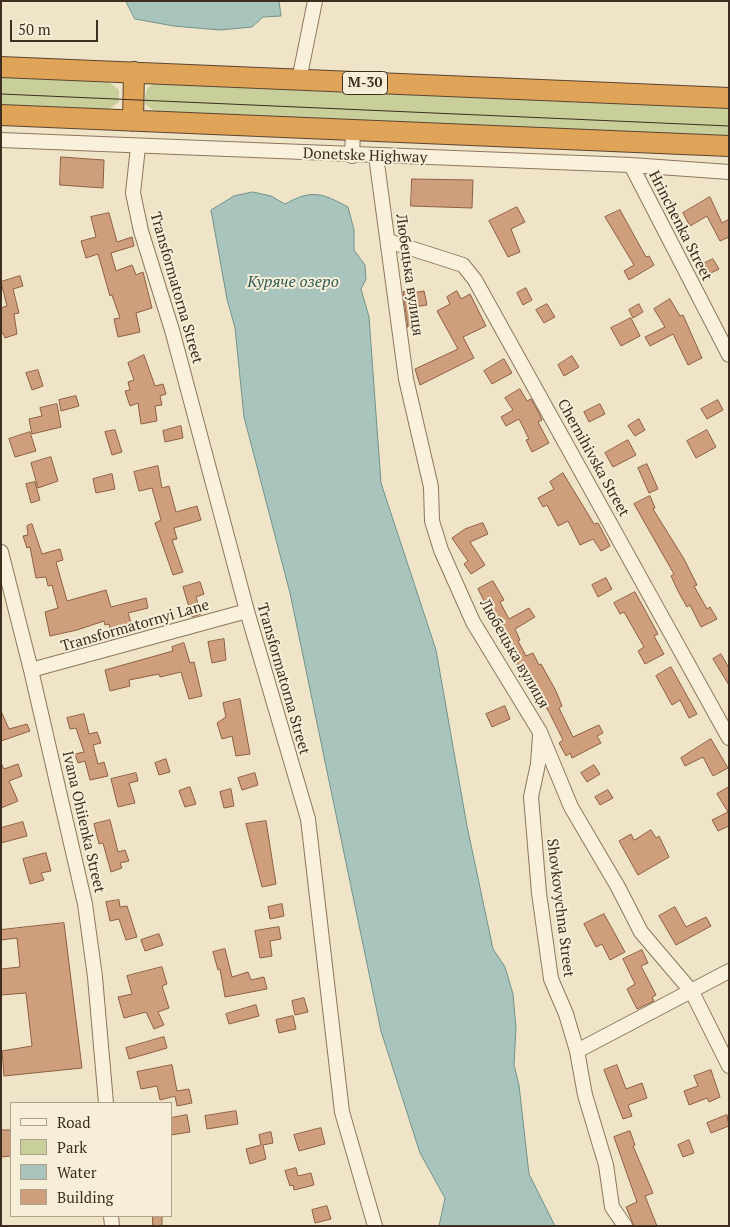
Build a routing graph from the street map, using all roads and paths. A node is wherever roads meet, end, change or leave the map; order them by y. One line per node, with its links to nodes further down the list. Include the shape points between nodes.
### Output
1 (315, 1): 4 (street)
2 (1, 67): 3 (highway, М-30)
3 (134, 72): 4 (highway, М-30); 7 (highway)
4 (299, 80): 5 (highway, М-30)
5 (729, 98)
6 (1, 115): 7 (highway, Donetske Highway)
7 (133, 121): 8 (highway, Donetske Highway)
8 (353, 130): 10 (highway, Donetske Highway); 12 (street)
9 (1, 140): 11 (street, Donetske Highway)
10 (729, 146)
11 (138, 147): 12 (street, Donetske Highway); 19 (street, Transformatorna Street, via 133,193 141,231 172,330)
12 (352, 156): 13 (street, Donetske Highway)
13 (376, 156): 14 (street, Donetske Highway); 16 (street, Любецька вулиця)
14 (631, 166): 15 (street, Donetske Highway); 17 (street, Hrinchenka Street)
15 (729, 172)
16 (388, 241): 21 (street, Любецька вулиця, via 406,379 431,486 432,522 441,550 474,622); 22 (street, Chernihivska Street, via 462,265 475,280)
17 (729, 355)
18 (1, 552): 20 (street, Ivana Ohiienka Street)
19 (247, 611): 20 (street, Transformatornyi Lane); 28 (street, Transformatorna Street, via 308,819 342,1112)
20 (31, 670): 27 (street, Ivana Ohiienka Street, via 85,904)
21 (540, 732): 24 (street, Любецька вулиця, via 571,807 641,932); 25 (street, Shovkovychna Street, via 531,797 539,893 551,979)
22 (729, 738)
23 (729, 971): 24 (street)
24 (692, 992): 25 (street); 26 (street, Любецька вулиця)
25 (577, 1051): 29 (street, Shovkovychna Street, via 585,1095 606,1165 612,1207)
26 (729, 1066)
27 (106, 1102)
28 (375, 1226)
29 (625, 1226)

